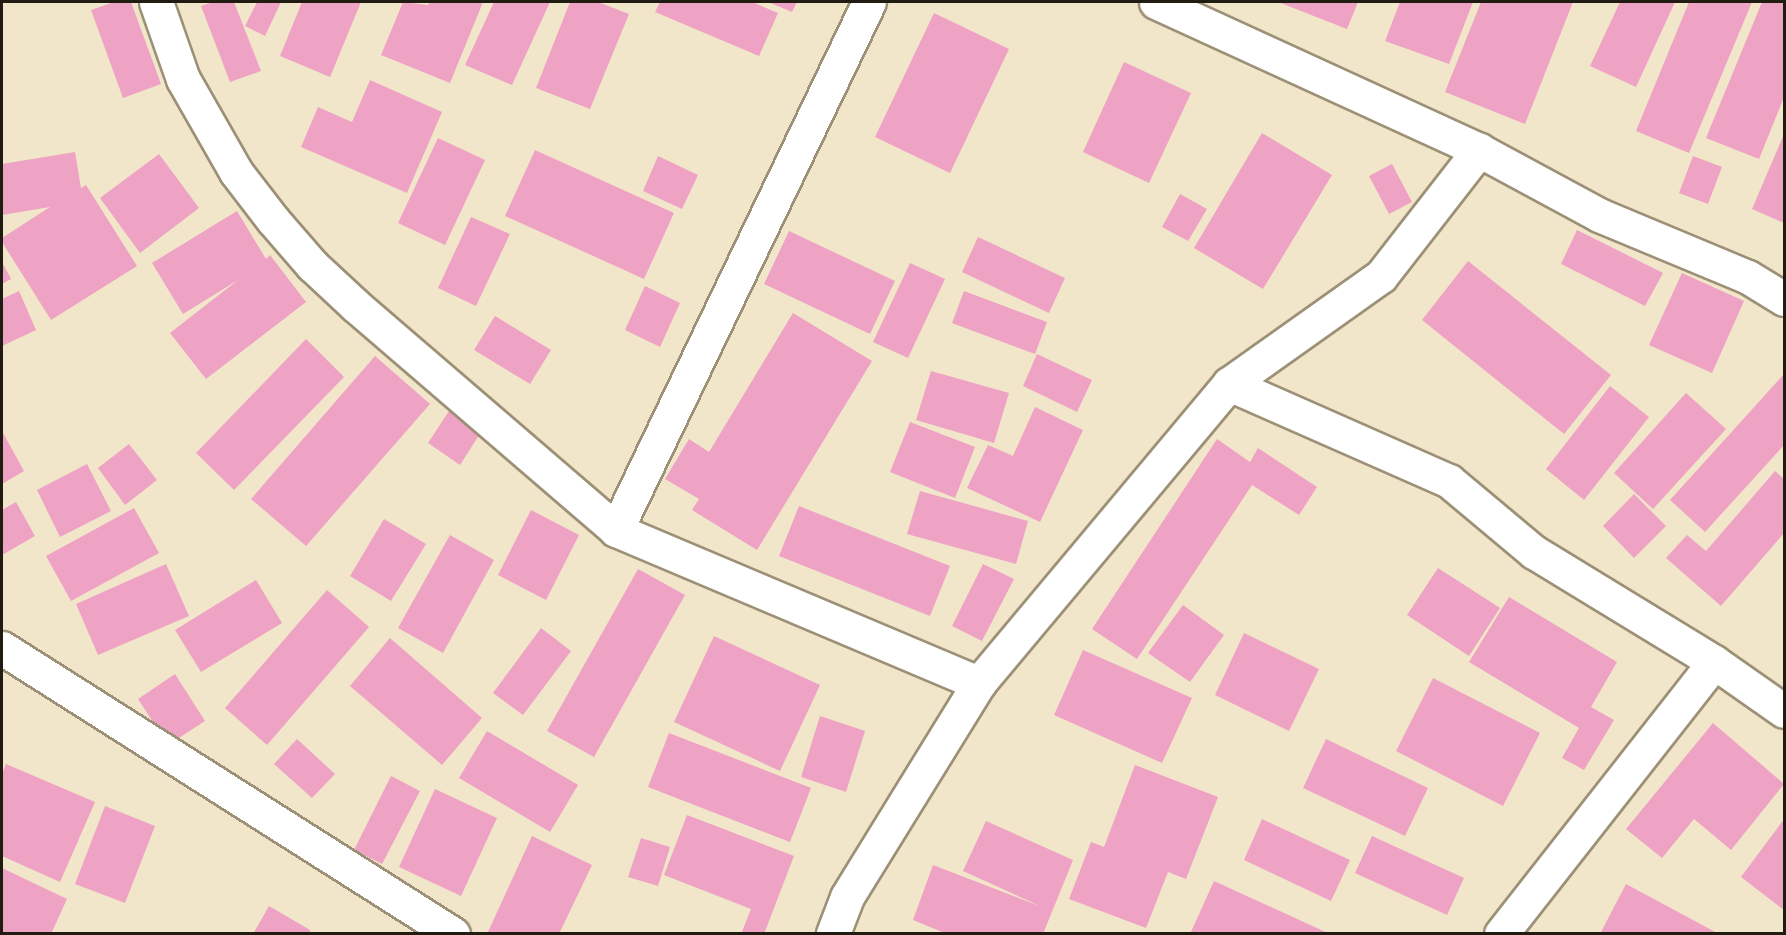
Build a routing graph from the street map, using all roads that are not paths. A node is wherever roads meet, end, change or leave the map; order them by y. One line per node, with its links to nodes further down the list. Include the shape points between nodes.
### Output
1 (156, 2): 7 (street, via 183,79 236,172 312,265)
2 (869, 2): 7 (street)
3 (1156, 2): 4 (street)
4 (1479, 150): 5 (street, via 1599,214); 6 (street, via 1381,276)
5 (1785, 298)
6 (1230, 384): 9 (street, via 1449,481 1534,552); 10 (street)
7 (616, 530): 10 (street)
8 (2, 648): 12 (street)
9 (1714, 662): 11 (street); 14 (street)
10 (979, 683): 13 (street, via 847,897)
11 (1785, 711)
12 (453, 933)
13 (833, 933)
14 (1501, 933)

